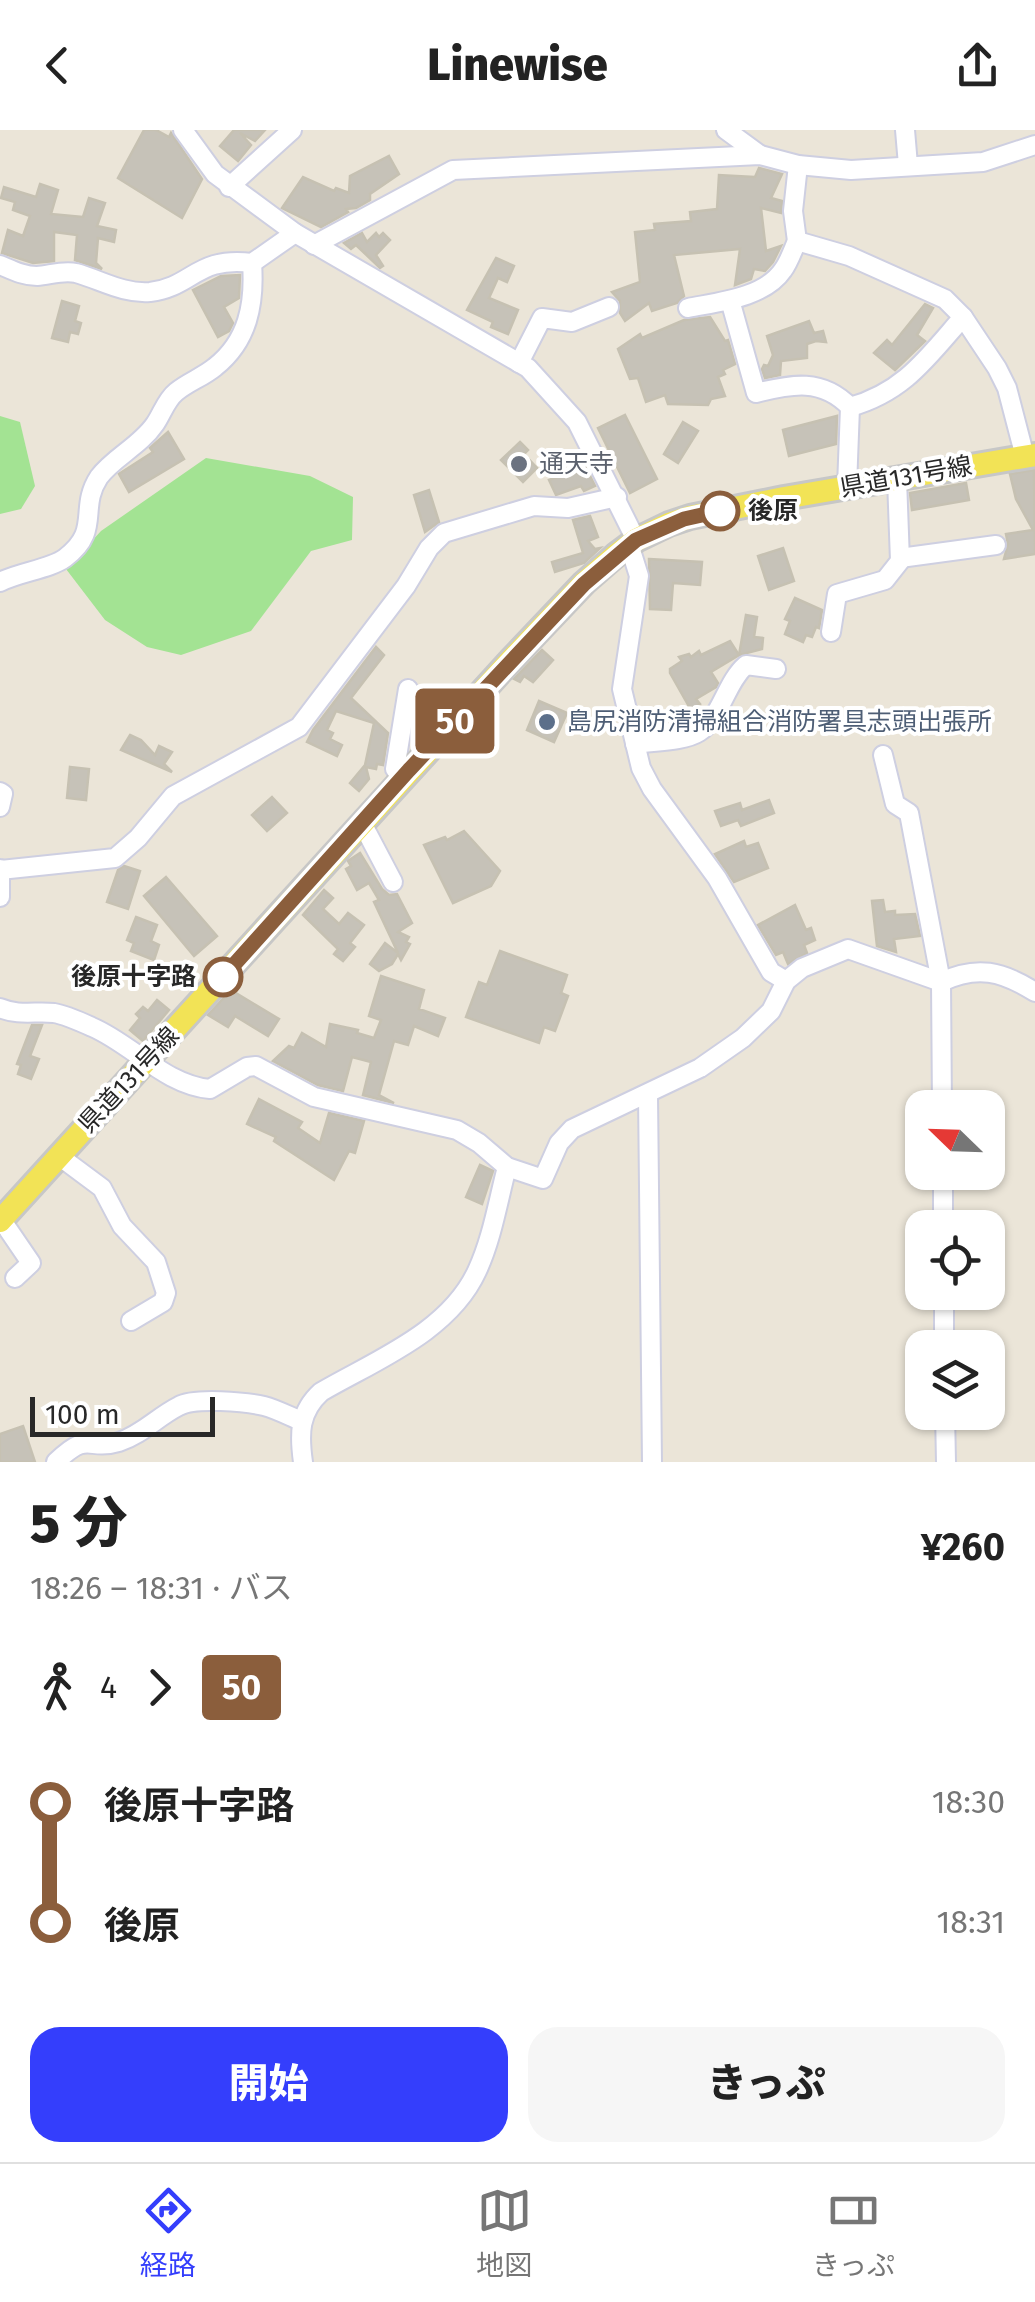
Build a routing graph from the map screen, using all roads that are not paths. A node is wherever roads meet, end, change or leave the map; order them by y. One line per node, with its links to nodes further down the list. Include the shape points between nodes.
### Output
1 (183, 130): 9 (street)
2 (292, 130): 9 (street)
3 (726, 130): 6 (street)
4 (905, 130): 8 (street)
5 (1035, 145): 8 (street, via 983,162)
6 (760, 155): 7 (street); 12 (street, via 454,170)
7 (798, 165): 8 (street); 11 (street)
8 (908, 166)
9 (230, 187): 10 (street)
10 (295, 234): 12 (street); 13 (street)
11 (797, 241): 15 (street, via 773,281); 18 (street, via 928,291)
12 (314, 245): 19 (street)
13 (252, 263): 14 (street, via 208,265 151,292 104,285 74,272 34,276); 28 (street, via 254,290 239,342 215,367 172,394 154,426 103,472 90,492 82,542 62,560)
14 (0, 265)
15 (730, 300): 17 (street); 20 (street, via 756,393 809,385 833,392)
16 (610, 307): 19 (street, via 572,322 542,318)
17 (688, 308)
18 (963, 317): 20 (street, via 910,376); 21 (street, via 1007,388)
19 (519, 362): 24 (street, via 577,422)
20 (850, 407): 23 (street)
21 (1032, 456): 22 (main road, 県道131号線)
22 (897, 479): 23 (main road, 県道131号線); 27 (street)
23 (847, 487): 25 (main road, 県道131号線, via 690,517)
24 (617, 497): 25 (street); 38 (street, via 568,508 534,506 444,533 299,727 173,796 115,858)
25 (633, 542): 32 (street, via 639,576 622,689); 34 (main road, 県道131号線, via 584,584)
26 (996, 545): 27 (street)
27 (900, 558): 29 (street, via 885,580 838,594)
28 (0, 582)
29 (831, 632)
30 (776, 670): 32 (street, via 746,665 694,734)
31 (408, 689): 34 (street, via 395,770)
32 (634, 744): 41 (street, via 652,789 717,878 771,972)
33 (883, 755): 42 (street, via 895,804 909,813)
34 (403, 778): 37 (main road, 県道131号線)
35 (3, 786): 36 (street)
36 (0, 807)
37 (362, 822): 39 (street); 45 (main road, 県道131号線)
38 (0, 869): 40 (street)
39 (392, 882)
40 (0, 897)
41 (786, 981): 42 (street, via 848,949); 47 (street, via 771,1011 743,1038)
42 (940, 982): 43 (street, via 960,974 1002,973); 46 (street)
43 (1035, 992)
44 (0, 1008): 45 (street, via 56,1014 96,1028)
45 (147, 1060): 48 (main road, 県道131号線); 49 (street, via 205,1089 256,1066 314,1096 457,1130)
46 (942, 1090)
47 (648, 1094): 49 (street, via 572,1129 543,1180); 57 (street)
48 (58, 1156): 50 (main road, 県道131号線); 52 (street, via 102,1188 122,1226 156,1262 163,1302)
49 (508, 1167): 53 (street, via 479,1268 464,1294 408,1342 321,1392)
50 (1, 1220): 51 (street, via 31,1262)
51 (15, 1278)
52 (131, 1322)
53 (300, 1421): 55 (street, via 264,1406 193,1401 141,1434 114,1444 86,1441); 56 (street)
54 (945, 1430): 58 (street)
55 (56, 1462)
56 (304, 1462)
57 (652, 1462)
58 (946, 1462)

